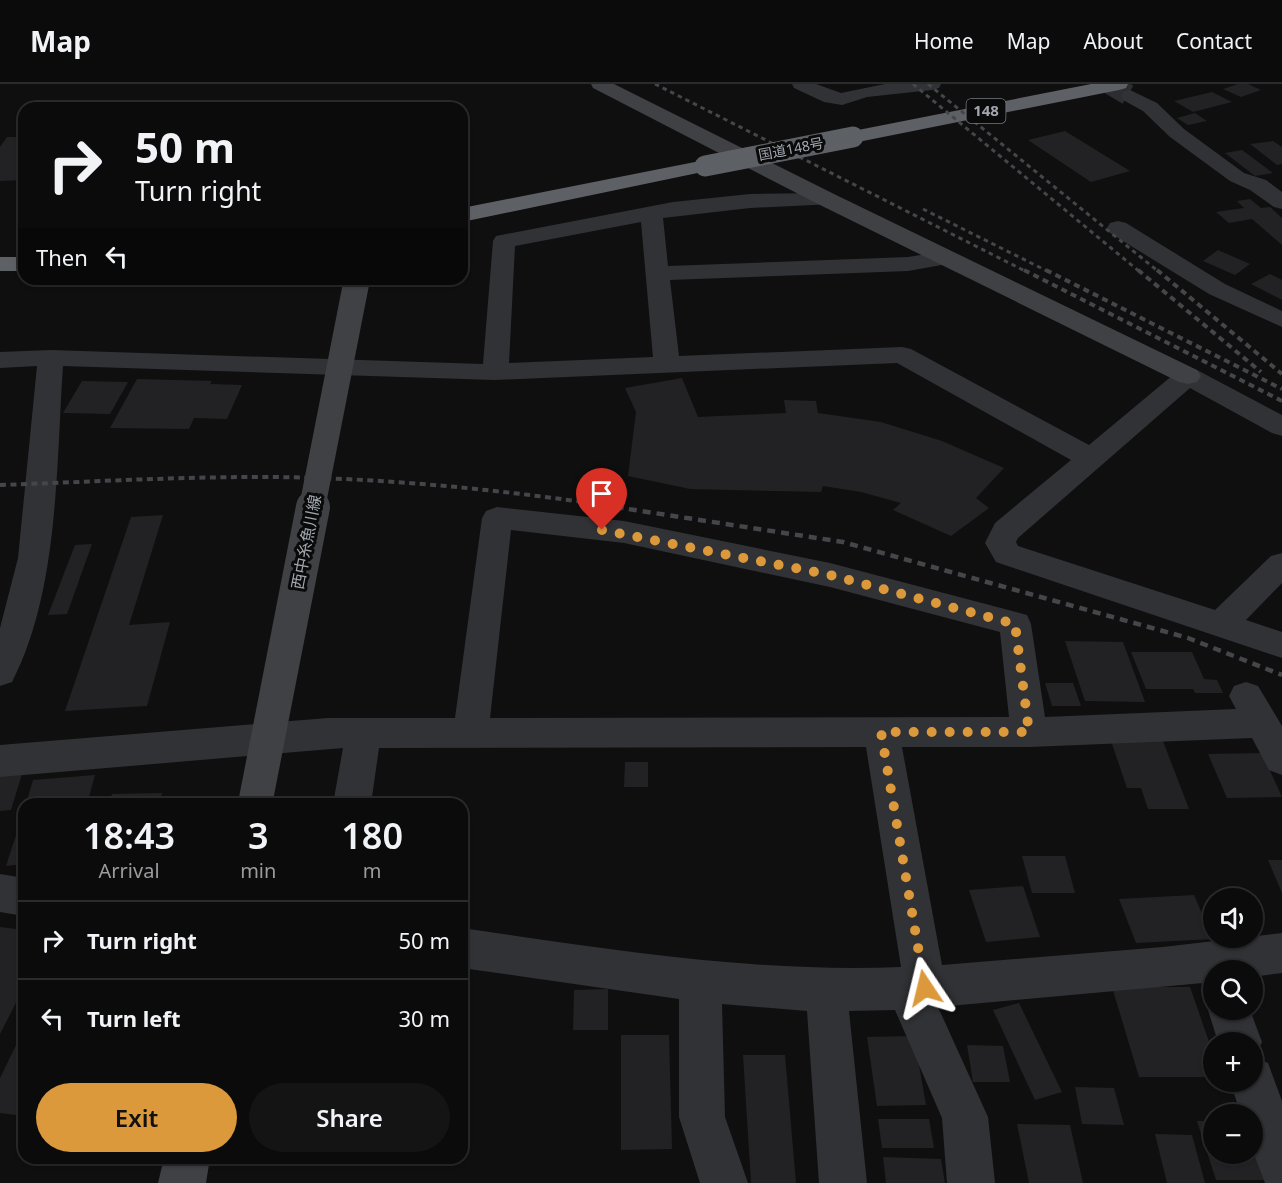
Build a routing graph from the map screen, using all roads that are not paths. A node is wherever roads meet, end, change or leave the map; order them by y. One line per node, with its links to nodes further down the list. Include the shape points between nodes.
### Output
1 (600, 84): 7 (street)
2 (801, 84): 3 (street, via 842,99)
3 (933, 84)
4 (1125, 90): 6 (street, via 1237,177); 10 (highway, 国道148号 / 148, bridge, via 705,166)
5 (1282, 182): 6 (street)
6 (1258, 185): 8 (street)
7 (826, 199): 9 (street, via 750,201); 12 (street)
8 (1282, 202)
9 (651, 213): 15 (street); 21 (street, via 504,242)
10 (468, 214)
11 (1118, 228): 17 (street, via 1216,289)
12 (945, 258): 15 (street, via 908,264); 22 (street)
13 (0, 264): 14 (highway)
14 (18, 264)
15 (658, 273): 20 (street)
16 (356, 285): 35 (street, 西中糸魚川線, bridge)
17 (1282, 320)
18 (51, 358): 19 (street); 21 (street); 28 (street, via 34,558 16,630)
19 (0, 360)
20 (667, 364): 21 (street); 24 (street, via 902,355)
21 (495, 372)
22 (1188, 376): 23 (street); 24 (street)
23 (1282, 427)
24 (1092, 459): 26 (street, via 1006,531 1000,543 1006,554)
25 (1282, 564): 26 (street)
26 (1222, 624): 27 (street)
27 (1282, 645)
28 (0, 672)
29 (471, 731): 30 (street); 31 (street); 32 (street, via 497,518 635,535 830,575 1015,624)
30 (364, 732): 34 (street); 36 (street)
31 (881, 732): 32 (street); 45 (street)
32 (1029, 732): 33 (street, via 1254,709)
33 (1282, 759)
34 (0, 761)
35 (256, 798)
36 (353, 798)
37 (0, 893): 38 (street)
38 (18, 896)
39 (468, 949): 43 (street)
40 (1282, 953): 41 (street)
41 (1248, 960)
42 (1203, 968): 45 (street)
43 (700, 979): 44 (street, via 773,988); 50 (street, via 702,1117)
44 (826, 988): 45 (street); 51 (street)
45 (916, 988): 52 (street, via 965,1117)
46 (1256, 1092): 48 (street)
47 (186, 1164): 49 (street)
48 (1282, 1167)
49 (182, 1183)
50 (724, 1183)
51 (843, 1183)
52 (971, 1183)

